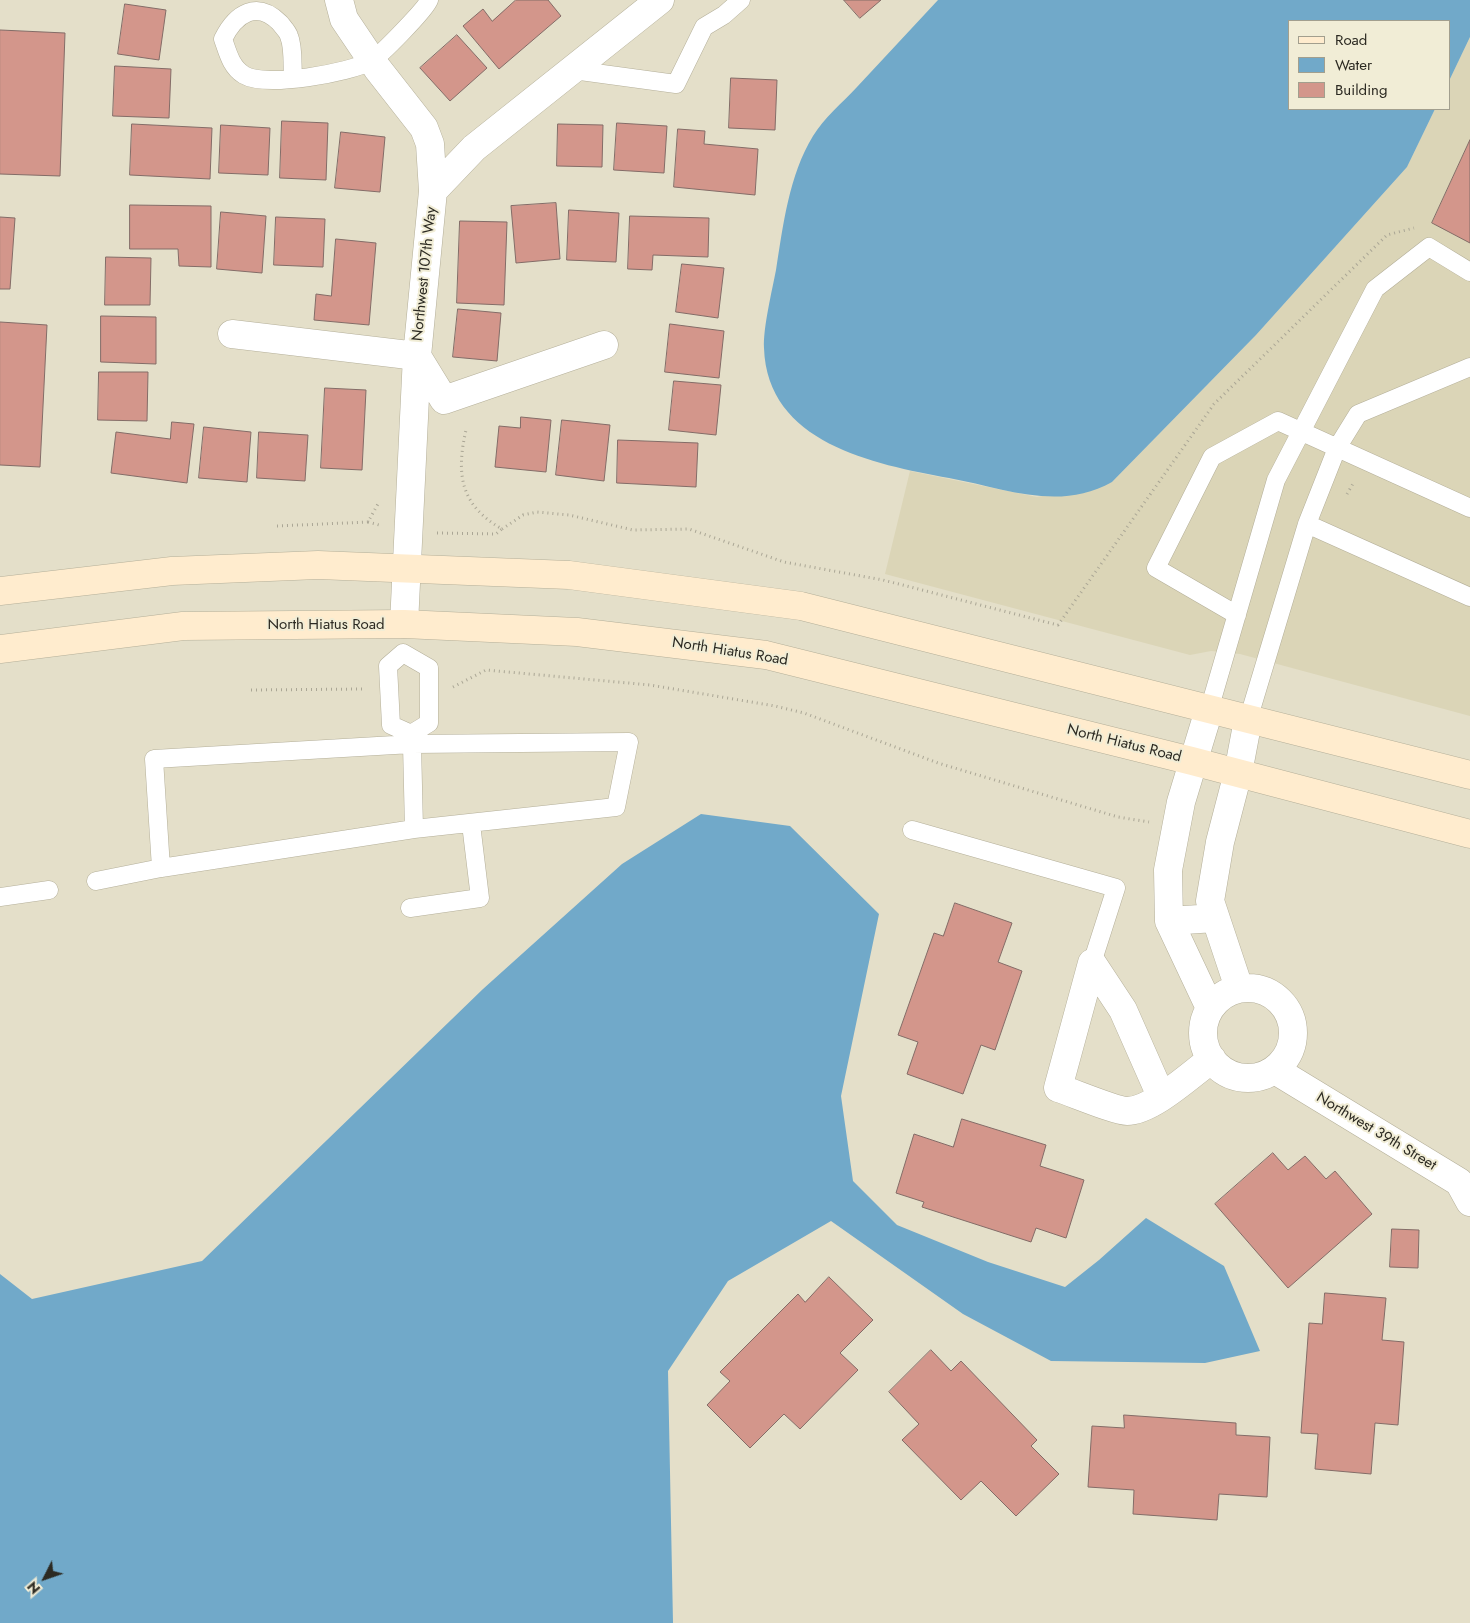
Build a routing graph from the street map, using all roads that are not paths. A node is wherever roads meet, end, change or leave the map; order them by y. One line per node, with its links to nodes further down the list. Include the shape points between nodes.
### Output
1 (339, 0): 5 (street, via 344,19)
2 (429, 0): 5 (lane)
3 (660, 0): 6 (street, Northwest 107th Way)
4 (741, 0): 6 (lane, via 724,16 704,26 676,84)
5 (372, 61): 7 (lane); 8 (street, via 424,128 430,144)
6 (573, 70): 8 (street, Northwest 107th Way, via 474,148)
7 (293, 79): 7 (lane, via 278,81 245,75 232,63 223,39 232,22 246,9 262,8 275,16 289,36)
8 (433, 191): 12 (street, Northwest 107th Way)
9 (1470, 272): 14 (lane, via 1429,247 1375,288)
10 (232, 334): 12 (street)
11 (604, 345): 12 (street, via 444,400)
12 (417, 356): 18 (street, Northwest 107th Way)
13 (1470, 368): 15 (lane, via 1358,414)
14 (1302, 431): 15 (lane); 21 (lane, via 1276,480); 21 (lane, via 1278,421 1212,457 1156,568)
15 (1337, 448): 16 (lane); 17 (lane)
16 (1470, 508)
17 (1307, 524): 20 (lane); 26 (lane)
18 (407, 569): 19 (main road, via 318,565 172,571); 22 (street, Northwest 107th Way); 25 (main road, via 569,575 801,606)
19 (0, 591)
20 (1470, 597)
21 (1237, 615): 25 (lane)
22 (404, 624): 23 (main road, North Hiatus Road, via 183,626); 24 (lane); 28 (main road, North Hiatus Road, via 577,632 766,655)
23 (0, 649)
24 (404, 653): 27 (lane, via 388,666 391,725); 27 (lane, via 429,668 429,724)
25 (1210, 710): 26 (main road); 28 (street)
26 (1248, 720): 29 (street); 30 (main road)
27 (411, 739): 31 (lane, via 629,742 616,808); 32 (lane); 35 (lane, via 154,759)
28 (1192, 761): 29 (main road, North Hiatus Road); 41 (street, via 1168,870)
29 (1238, 773): 34 (main road, North Hiatus Road); 40 (street, via 1220,842 1210,901)
30 (1470, 775)
31 (471, 824): 32 (lane); 39 (lane, via 480,898)
32 (414, 829): 35 (lane)
33 (912, 830): 42 (lane, via 1116,888)
34 (1470, 834)
35 (162, 868): 36 (lane)
36 (96, 881)
37 (49, 890): 38 (lane)
38 (0, 897)
39 (410, 908)
40 (1216, 918): 41 (street); 43 (street)
41 (1169, 921): 44 (street)
42 (1092, 962): 47 (street, via 1122,1010); 47 (street, via 1058,1088 1126,1111 1146,1107)
43 (1239, 988): 44 (street, via 1222,996); 46 (street, via 1256,988 1273,995 1285,1007 1293,1023 1293,1041 1287,1057)
44 (1210, 1008): 45 (street, via 1204,1025 1204,1042)
45 (1212, 1059): 46 (street, via 1224,1071 1241,1078 1258,1077); 47 (street)
46 (1275, 1070): 48 (street, Northwest 39th Street, via 1459,1182)
47 (1161, 1096)
48 (1470, 1202)

